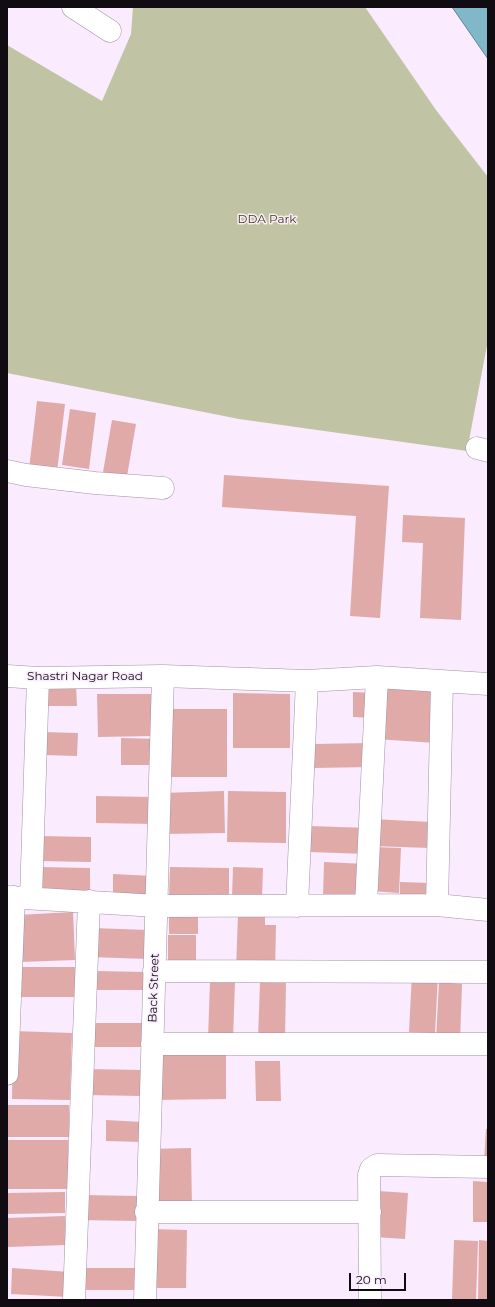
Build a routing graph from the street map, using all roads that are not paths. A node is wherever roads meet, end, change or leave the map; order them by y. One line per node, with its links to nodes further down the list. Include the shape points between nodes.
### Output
1 (73, 7): 2 (street)
2 (110, 31)
3 (7, 471): 4 (street, via 95,483)
4 (163, 488)
5 (7, 676): 8 (street, Shastri Nagar Road)
6 (163, 676): 8 (street, Shastri Nagar Road); 9 (street, Shastri Nagar Road); 15 (street, Back Street)
7 (377, 677): 9 (street, Shastri Nagar Road); 10 (street, Shastri Nagar Road); 14 (street)
8 (38, 678): 12 (street)
9 (307, 681): 16 (street)
10 (442, 682): 11 (street, Shastri Nagar Road); 17 (street)
11 (488, 684)
12 (17, 898): 13 (street); 23 (street)
13 (89, 902): 15 (street); 27 (street)
14 (366, 905): 16 (street); 17 (street)
15 (157, 906): 16 (street); 19 (street, Back Street)
16 (297, 906)
17 (437, 906): 18 (street)
18 (488, 910)
19 (154, 971): 20 (street); 21 (street, Back Street)
20 (488, 972)
21 (152, 1044): 22 (street); 25 (street, Back Street)
22 (488, 1044)
23 (7, 1074)
24 (488, 1167): 26 (street, via 377,1165 369,1174)
25 (146, 1212): 26 (street); 28 (street, Back Street)
26 (370, 1212): 29 (street)
27 (74, 1300)
28 (144, 1300)
29 (370, 1300)

